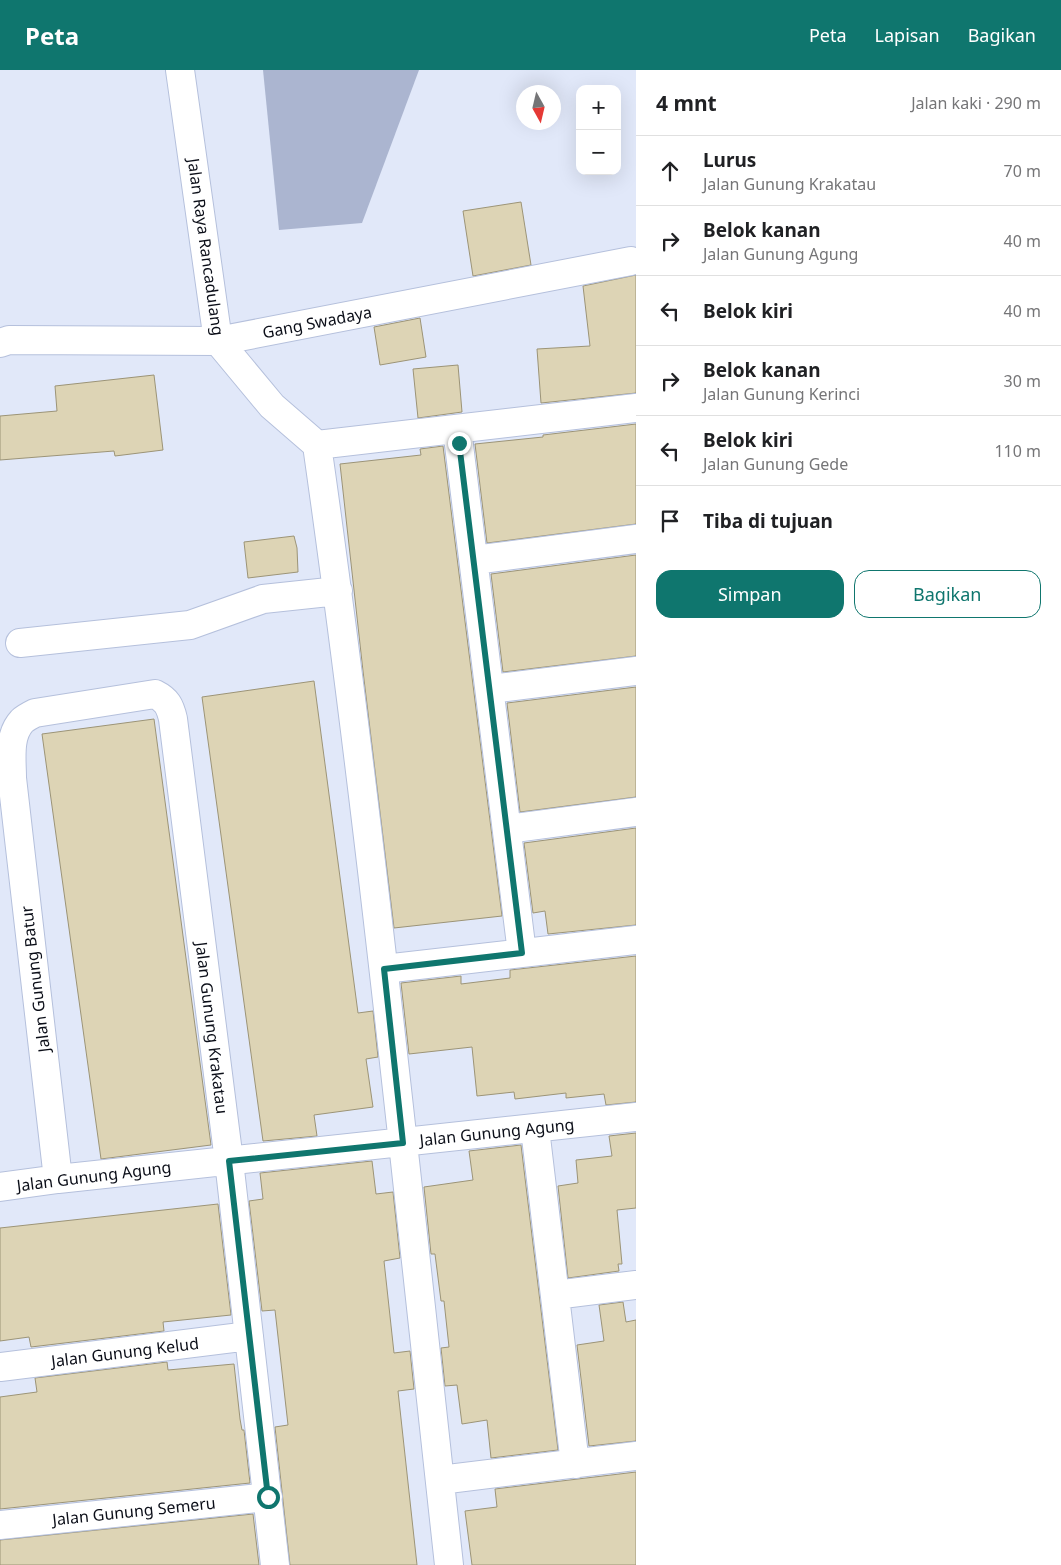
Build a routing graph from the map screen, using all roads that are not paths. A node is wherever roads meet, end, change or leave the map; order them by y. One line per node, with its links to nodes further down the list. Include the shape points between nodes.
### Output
1 (180, 70): 3 (street, Jalan Raya Rancadulang)
2 (631, 261): 3 (street, Gang Swadaya)
3 (218, 341): 4 (street, Gang Swadaya, via 9,340); 7 (street, Jalan Raya Rancadulang, via 272,406)
4 (0, 343)
5 (636, 408): 6 (street)
6 (457, 429): 7 (street); 9 (street)
7 (317, 445): 10 (street)
8 (636, 539): 9 (street)
9 (474, 560): 13 (street)
10 (338, 591): 11 (street, via 263,599 190,625); 19 (street)
11 (20, 643)
12 (636, 671): 13 (street)
13 (490, 689): 16 (street)
14 (6, 779): 23 (street, Jalan Gunung Krakatau, via 14,734 22,720 35,713 155,694 170,705); 24 (street, Jalan Gunung Batur)
15 (636, 812): 16 (street)
16 (507, 829): 18 (street)
17 (636, 940): 18 (street)
18 (522, 953): 19 (street)
19 (384, 969): 22 (street)
20 (636, 1117): 21 (street, Jalan Gunung Agung)
21 (535, 1129): 22 (street, Jalan Gunung Agung); 27 (street)
22 (403, 1143): 23 (street, Jalan Gunung Agung); 32 (street)
23 (229, 1161): 24 (street, Jalan Gunung Agung); 28 (street, Jalan Gunung Krakatau)
24 (58, 1179): 25 (street, Jalan Gunung Agung)
25 (0, 1188)
26 (636, 1285): 27 (street)
27 (555, 1295): 31 (street)
28 (249, 1336): 29 (street, Jalan Gunung Kelud); 33 (street, Jalan Gunung Krakatau)
29 (0, 1367)
30 (636, 1456): 31 (street)
31 (575, 1464): 32 (street)
32 (440, 1480): 36 (street)
33 (268, 1497): 34 (street, Jalan Gunung Semeru); 35 (street, Jalan Gunung Krakatau)
34 (0, 1525)
35 (276, 1565)
36 (449, 1565)

